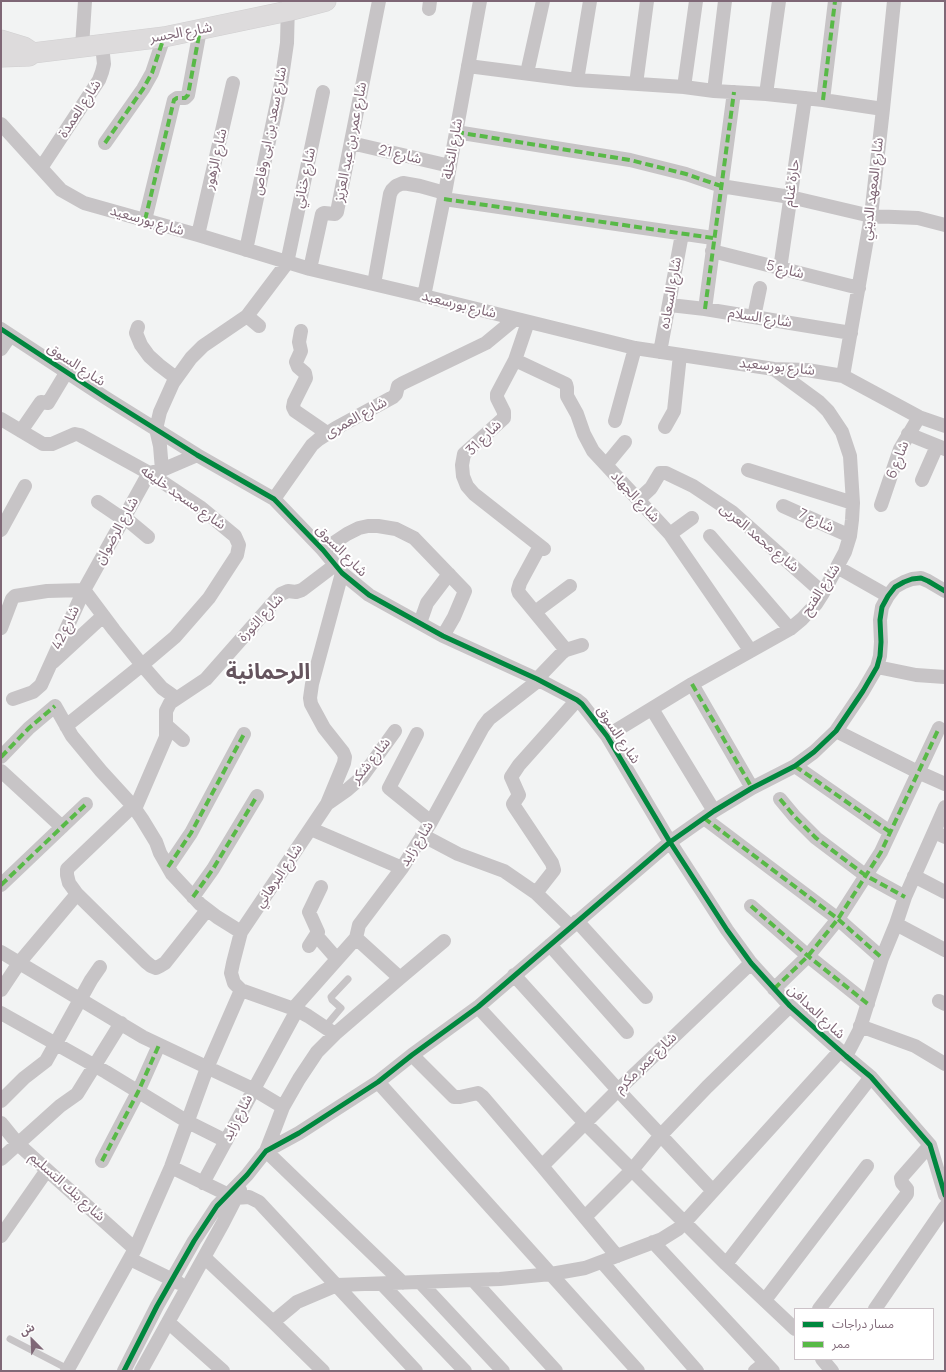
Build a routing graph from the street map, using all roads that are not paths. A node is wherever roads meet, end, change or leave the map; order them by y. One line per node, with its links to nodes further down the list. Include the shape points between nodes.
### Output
1 (85, 1): 17 (street, شارع العمدة)
2 (326, 1): 13 (street, شارع الجسر)
3 (379, 1): 36 (street, شارع عمر بن عبد العزيز)
4 (480, 1): 20 (street, شارع النخلة)
5 (544, 1): 21 (street)
6 (590, 1): 22 (street)
7 (647, 1): 24 (street)
8 (696, 1): 25 (street)
9 (725, 1): 26 (street)
10 (779, 1): 29 (street)
11 (835, 1): 31 (street)
12 (894, 1): 32 (street, شارع المعهد الديني)
13 (288, 6): 14 (street, شارع الجسر); 48 (street, شارع سعد بن ابى وقاص, via 287,43 281,84)
14 (200, 30): 15 (street, شارع الجسر); 43 (street, via 188,95 174,100)
15 (164, 37): 17 (street, شارع الجسر); 35 (street, via 152,73)
16 (1, 40): 18 (street, via 24,47)
17 (92, 46): 18 (street, شارع الجسر); 38 (street, شارع العمدة, via 104,64 99,80)
18 (33, 53): 19 (street, شارع الجسر, via 29,56)
19 (1, 57)
20 (468, 66): 21 (street); 34 (street, شارع النخلة)
21 (527, 73): 22 (street)
22 (577, 80): 24 (street)
23 (233, 83): 46 (street, شارع الزهور)
24 (636, 84): 25 (street)
25 (684, 87): 26 (street)
26 (714, 91): 28 (street)
27 (322, 92): 49 (street, شارع خناني)
28 (734, 92): 29 (street); 39 (street)
29 (766, 94): 30 (street)
30 (805, 98): 31 (street); 41 (street, حارة غنام)
31 (823, 100): 32 (street)
32 (884, 109): 42 (street, شارع المعهد الديني)
33 (1, 124): 38 (street, شارع بورسعيد)
34 (456, 132): 37 (street, شارع النخلة); 39 (street, via 630,160)
35 (105, 143)
36 (351, 143): 37 (street, شارع 21); 50 (street, شارع عمر بن عبد العزيز, via 337,212 322,214)
37 (450, 166): 40 (street, شارع النخلة)
38 (41, 168): 43 (street, شارع بورسعيد, via 61,190 76,200)
39 (721, 186): 41 (street); 47 (street)
40 (445, 196): 45 (street, شارع 5); 52 (street, شارع 5, via 420,186 403,184 392,190); 55 (street, شارع النخلة)
41 (790, 197): 42 (street); 51 (street, حارة غنام)
42 (871, 216): 44 (street, via 918,218); 54 (street, شارع المعهد الديني)
43 (145, 220): 46 (street, شارع بورسعيد)
44 (945, 225)
45 (682, 234): 47 (street, شارع 5); 56 (street, شارع السعاده)
46 (198, 235): 48 (street, شارع بورسعيد)
47 (713, 245): 51 (street, شارع 5); 57 (street)
48 (246, 250): 49 (street, شارع بورسعيد)
49 (287, 263): 50 (street, شارع بورسعيد); 58 (street)
50 (310, 269): 52 (street, شارع بورسعيد)
51 (780, 269): 54 (street, شارع 5)
52 (374, 284): 55 (street, شارع بورسعيد)
53 (760, 288): 59 (street)
54 (859, 288): 65 (street, شارع المعهد الديني)
55 (424, 296): 60 (street, شارع بورسعيد)
56 (670, 306): 57 (street, شارع السلام); 68 (street, شارع السعاده)
57 (705, 309): 59 (street, شارع السلام)
58 (247, 316): 61 (street); 74 (street, via 204,346)
59 (754, 317): 65 (street, شارع السلام)
60 (522, 320): 66 (street, شارع بورسعيد); 70 (street, شارع 31); 82 (street, شارع العمرى, via 486,343 403,383 398,386 393,397)
61 (260, 326)
62 (138, 327): 74 (street, via 136,333 141,346)
63 (301, 331): 82 (street, via 301,351 296,362 305,372 306,378 293,407)
64 (6, 333): 67 (street); 72 (street, شارع السوق)
65 (851, 333): 73 (street, شارع المعهد الديني)
66 (635, 348): 68 (street, شارع بورسعيد); 77 (street)
67 (1, 349)
68 (660, 352): 69 (street, شارع بورسعيد)
69 (680, 355): 71 (street, شارع بورسعيد); 79 (street, via 674,411)
70 (515, 360): 87 (street, شارع الجهاد, via 566,384 567,396 584,434); 115 (street, شارع 31, via 497,394 504,418 464,454 462,465 467,486 474,494 542,547 518,586 519,593)
71 (774, 369): 73 (street, شارع بورسعيد, via 807,370); 95 (street, شارع الفتح, via 819,402 836,420 850,456)
72 (66, 373): 80 (street, شارع السوق); 81 (street, via 48,403 41,402)
73 (843, 376): 75 (street, شارع بورسعيد)
74 (176, 378): 80 (street, via 160,412)
75 (919, 417): 78 (street, شارع بورسعيد); 83 (street, شارع 6)
76 (1, 419): 81 (street, شارع مسجد خليفه)
77 (615, 420)
78 (945, 426)
79 (665, 427)
80 (156, 429): 86 (street, شارع السوق); 89 (street, via 160,446)
81 (21, 431): 89 (street, شارع مسجد خليفه, via 48,445 77,434)
82 (327, 433): 92 (street, شارع العمرى, via 312,446)
83 (908, 434): 85 (street); 96 (street, شارع 6, via 900,449)
84 (625, 442): 87 (street)
85 (941, 447): 90 (street)
86 (197, 455): 89 (street); 92 (street, شارع السوق)
87 (606, 466): 93 (street, شارع الجهاد)
88 (748, 470): 95 (street)
89 (156, 471): 98 (street, شارع الرضوان); 124 (street, شارع مسجد خليفه, via 228,529 239,545 237,555 209,598 175,637)
90 (922, 480)
91 (25, 486): 100 (street)
92 (274, 499): 105 (street, شارع السوق)
93 (638, 500): 101 (street, شارع الجهاد); 112 (street, شارع محمد العربى, via 651,488 660,473 666,473 693,486 732,512)
94 (98, 502): 98 (street)
95 (852, 503): 103 (street, شارع الفتح)
96 (881, 505)
97 (783, 506): 103 (street, شارع 7)
98 (124, 518): 104 (street); 110 (street, شارع الرضوان)
99 (692, 518): 101 (street)
100 (1, 530)
101 (670, 534): 123 (street, شارع الجهاد)
102 (710, 536): 119 (street)
103 (850, 536): 106 (street, شارع الفتح)
104 (148, 537)
105 (323, 550): 107 (street, شارع السوق); 108 (street, via 359,528 385,527 405,532 414,538)
106 (837, 567): 112 (street, شارع الفتح); 113 (street)
107 (338, 569): 117 (street, شارع السوق, via 369,595); 130 (street, شارع الثورة, via 302,590 280,594 206,679); 152 (street, شارع البرهاني, via 310,698 324,728 345,757)
108 (449, 574): 117 (street, via 427,603); 120 (street, via 466,592)
109 (570, 586): 115 (street)
110 (84, 590): 114 (street, via 19,595); 116 (street); 125 (street, شارع 42)
111 (945, 590): 113 (street, via 921,578 904,582)
112 (823, 593): 119 (street, شارع الفتح, via 816,604)
113 (888, 596): 126 (street, via 882,607 880,656)
114 (7, 603): 118 (street)
115 (535, 612): 122 (street)
116 (104, 616): 124 (street); 125 (street, شارع 42)
117 (420, 623): 120 (street, شارع السوق)
118 (1, 628)
119 (790, 629): 123 (street, شارع الفتح)
120 (443, 636): 128 (street, شارع السوق)
121 (582, 645): 122 (street)
122 (566, 650): 128 (street, شارع زايد)
123 (750, 650): 129 (street, شارع الفتح)
124 (142, 665): 130 (street, via 162,688); 135 (street, شارع مسجد خليفه)
125 (48, 667): 131 (street, شارع 42, via 40,685 33,692)
126 (876, 667): 127 (street, via 916,675); 137 (street)
127 (945, 677)
128 (538, 680): 132 (street, شارع السوق); 156 (street, شارع زايد, via 489,719)
129 (692, 684): 133 (street, شارع الفتح); 148 (street)
130 (176, 698): 134 (street, شارع الثورة, via 166,711)
131 (13, 699)
132 (577, 700): 141 (street, شارع السوق); 170 (street, via 519,764 511,777 519,795 513,804 554,870)
133 (652, 709): 141 (street, شارع الفتح); 155 (street)
134 (166, 725): 142 (street); 154 (street, شارع الثورة, via 166,737)
135 (66, 726): 143 (street, via 55,706); 154 (street)
136 (939, 728): 146 (street)
137 (836, 731): 144 (street); 146 (street)
138 (395, 732): 152 (street, شارع شكر, via 362,777)
139 (244, 734): 163 (street, via 190,833)
140 (417, 734): 156 (street, via 389,788)
141 (607, 736): 162 (street, شارع السوق)
142 (182, 740)
143 (1, 757)
144 (795, 766): 148 (street); 159 (street)
145 (1, 771): 157 (street)
146 (918, 772): 147 (street); 159 (street)
147 (945, 784)
148 (752, 788): 155 (street)
149 (257, 796): 172 (street)
150 (780, 799): 165 (street, via 816,838)
151 (86, 804): 157 (street)
152 (327, 804): 158 (street, شارع البرهاني)
153 (945, 807): 160 (street)
154 (134, 808): 163 (street, via 156,842); 171 (street, via 67,870 69,883)
155 (709, 814): 162 (street); 176 (street)
156 (431, 822): 161 (street, شارع زايد)
157 (62, 827): 167 (street)
158 (311, 828): 164 (street); 179 (street, شارع البرهاني)
159 (890, 832): 165 (street, via 881,852)
160 (940, 835): 166 (street)
161 (422, 836): 164 (street, شارع زايد); 170 (street, via 458,854 504,871)
162 (670, 842): 177 (street); 188 (street, شارع المدافن)
163 (168, 867): 172 (street)
164 (402, 868): 180 (street, شارع زايد, via 359,925)
165 (865, 875): 173 (street); 176 (street)
166 (914, 876): 169 (street); 173 (street)
167 (1, 885)
168 (321, 887): 187 (street, via 309,912 318,931 312,940)
169 (945, 892)
170 (536, 893): 177 (street)
171 (77, 894): 175 (street, via 146,962 156,968 165,962); 189 (street)
172 (193, 897): 175 (street)
173 (905, 897): 178 (street)
174 (751, 906): 185 (street)
175 (207, 910): 179 (street)
176 (838, 919): 185 (street); 186 (street)
177 (574, 924): 182 (street); 197 (street)
178 (896, 924): 183 (street); 186 (street)
179 (241, 932): 196 (street, شارع البرهاني, via 231,973 234,983)
180 (356, 938): 187 (street, شارع زايد); 192 (street)
181 (444, 941): 192 (street)
182 (550, 945): 191 (street); 207 (street)
183 (945, 950)
184 (1, 952): 189 (street)
185 (808, 956): 194 (street); 199 (street)
186 (882, 958): 199 (street)
187 (337, 959): 202 (street, شارع زايد)
188 (750, 962): 194 (street, شارع المدافن); 218 (street, شارع عمر مكرم)
189 (19, 963): 195 (street); 198 (street)
190 (100, 967): 198 (street)
191 (514, 975): 201 (street); 218 (street)
192 (400, 978): 206 (street)
193 (348, 979): 206 (lane, via 331,997 341,1008)
194 (774, 989): 200 (street, شارع المدافن)
195 (1, 990)
196 (242, 990): 202 (street); 214 (street)
197 (646, 997)
198 (80, 1000): 204 (street); 208 (street)
199 (868, 1004): 205 (street)
200 (790, 1006): 210 (street, شارع المدافن); 225 (street)
201 (478, 1007): 211 (street); 224 (street)
202 (295, 1009): 206 (street); 217 (street, شارع زايد)
203 (1, 1014): 208 (street)
204 (121, 1023): 209 (street); 213 (street)
205 (860, 1026): 210 (street); 212 (street, via 915,1046)
206 (330, 1031): 221 (street)
207 (627, 1032)
208 (56, 1044): 213 (street); 220 (street, via 44,1064 24,1078)
209 (159, 1045): 214 (street); 219 (street)
210 (843, 1054): 215 (street, شارع المدافن); 238 (street)
211 (412, 1055): 216 (street); 232 (street, via 454,1097 478,1093)
212 (945, 1064)
213 (95, 1066): 219 (street); 227 (street, via 77,1094)
214 (207, 1068): 217 (street); 222 (street)
215 (871, 1077): 228 (street, شارع المدافن); 250 (street)
216 (378, 1082): 229 (street); 251 (street)
217 (253, 1089): 221 (street); 226 (street, شارع زايد)
218 (618, 1090): 224 (street, شارع عمر مكرم); 225 (street)
219 (138, 1092): 222 (street); 231 (street)
220 (1, 1101)
221 (282, 1106): 229 (street)
222 (188, 1122): 226 (street); 234 (street)
223 (1, 1123): 227 (street, شارع بنك التسليم)
224 (585, 1123): 232 (street, شارع عمر مكرم); 236 (street)
225 (661, 1135): 236 (street); 238 (street)
226 (226, 1141): 237 (street, شارع زايد)
227 (18, 1144): 230 (street); 235 (street, شارع بنك التسليم)
228 (930, 1145): 239 (street, شارع المدافن); 260 (street, via 901,1178 907,1194)
229 (266, 1151): 240 (street); 255 (street)
230 (1, 1159)
231 (102, 1161)
232 (542, 1166): 242 (street)
233 (867, 1166): 259 (street)
234 (171, 1167): 237 (street); 246 (street)
235 (47, 1170): 244 (street); 246 (street, شارع بنك التسليم)
236 (632, 1170): 242 (street); 243 (street)
237 (203, 1183): 240 (street)
238 (712, 1190): 243 (street)
239 (945, 1195)
240 (231, 1196): 248 (street, via 223,1223); 252 (street, via 217,1206); 257 (street, via 249,1197 258,1202)
241 (945, 1207): 261 (street)
242 (585, 1217): 247 (street)
243 (684, 1222): 245 (street, via 670,1235); 250 (street)
244 (1, 1236)
245 (653, 1242): 247 (street); 267 (street)
246 (132, 1254): 252 (street, شارع بنك التسليم); 269 (street)
247 (617, 1256): 249 (street)
248 (204, 1257): 258 (street); 263 (street)
249 (602, 1262): 251 (street); 279 (street)
250 (726, 1264): 259 (street)
251 (551, 1274): 253 (street); 278 (street)
252 (172, 1279): 258 (street, شارع بنك التسليم); 270 (street)
253 (473, 1280): 254 (street); 277 (street)
254 (420, 1282): 255 (street); 276 (street)
255 (403, 1283): 256 (street)
256 (382, 1284): 257 (street); 275 (street)
257 (336, 1285): 263 (street, via 297,1302); 274 (street)
258 (187, 1287): 262 (street)
259 (765, 1300): 264 (street)
260 (820, 1308)
261 (876, 1308)
262 (168, 1322): 271 (street); 272 (street)
263 (273, 1322): 273 (street)
264 (794, 1329)
265 (10, 1339): 269 (lane)
266 (823, 1360): 268 (street)
267 (764, 1368)
268 (833, 1368)
269 (70, 1370)
270 (124, 1371)
271 (141, 1371)
272 (223, 1371)
273 (323, 1371)
274 (416, 1371)
275 (465, 1371)
276 (503, 1371)
277 (556, 1371)
278 (638, 1371)
279 (697, 1371)

